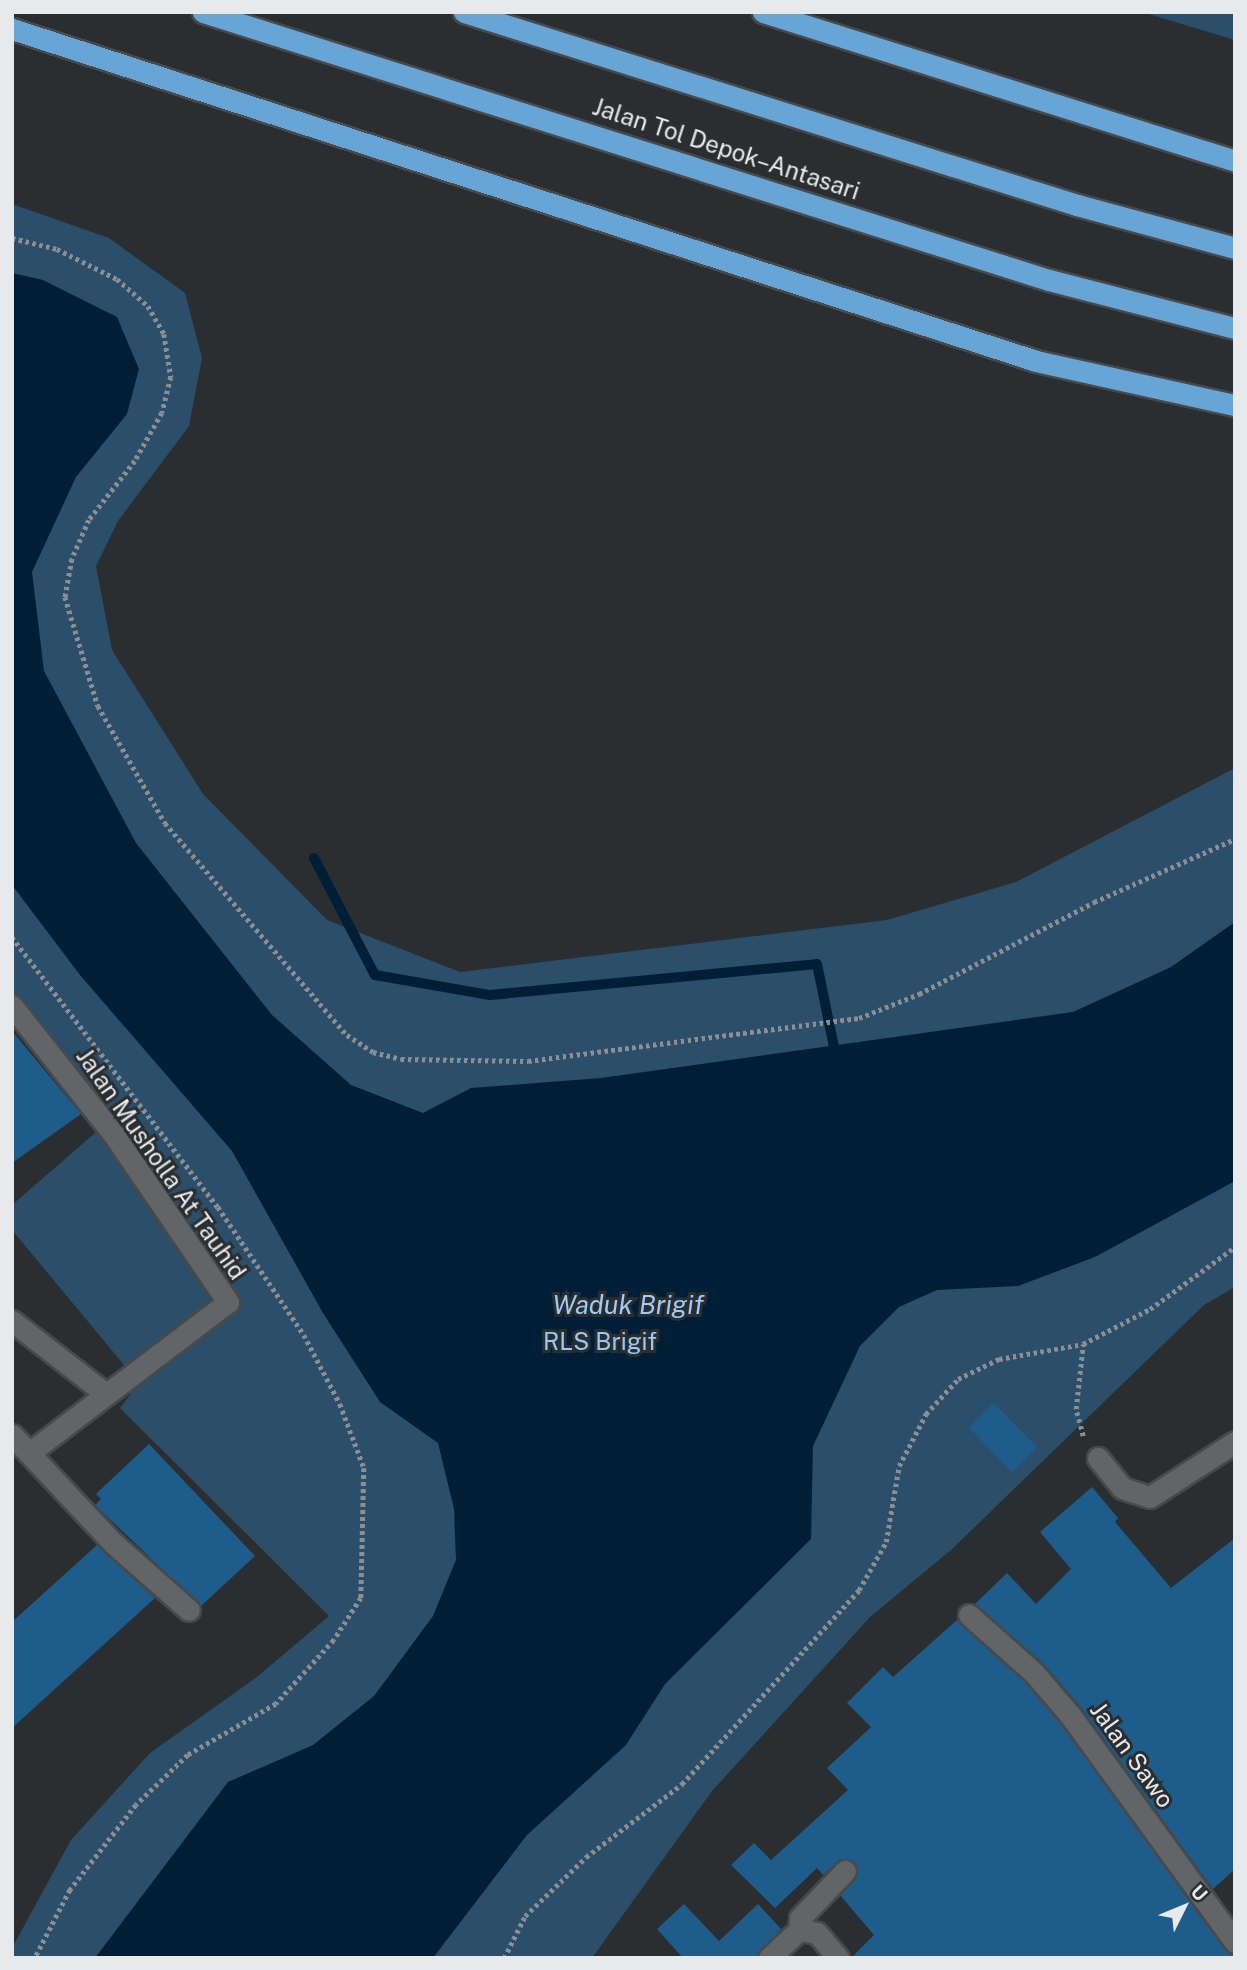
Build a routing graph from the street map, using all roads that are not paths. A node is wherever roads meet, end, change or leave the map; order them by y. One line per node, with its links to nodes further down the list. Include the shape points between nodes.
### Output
1 (203, 12): 7 (highway, Jalan Tol Depok–Antasari, via 1049,279)
2 (464, 12): 6 (highway, Jalan Tol Depok–Antasari, via 1077,205)
3 (763, 12): 5 (highway)
4 (12, 29): 8 (highway, via 1036,361)
5 (1235, 161)
6 (1235, 248)
7 (1235, 328)
8 (1235, 405)
9 (12, 1006): 11 (street, Jalan Musholla At Tauhid, via 112,1132 228,1302)
10 (12, 1321): 11 (street)
11 (107, 1394): 14 (street, Jalan Musholla At Tauhid)
12 (12, 1435): 14 (street)
13 (1235, 1442): 15 (street, via 1150,1497 1122,1488)
14 (29, 1453): 16 (street, via 113,1543)
15 (1098, 1458)
16 (189, 1610)
17 (969, 1615): 20 (street, Jalan Sawo, via 1034,1674 1070,1715)
18 (845, 1871): 19 (street, via 800,1918)
19 (799, 1930): 21 (street); 22 (street, via 817,1933)
20 (1235, 1942)
21 (769, 1958)
22 (838, 1958)

